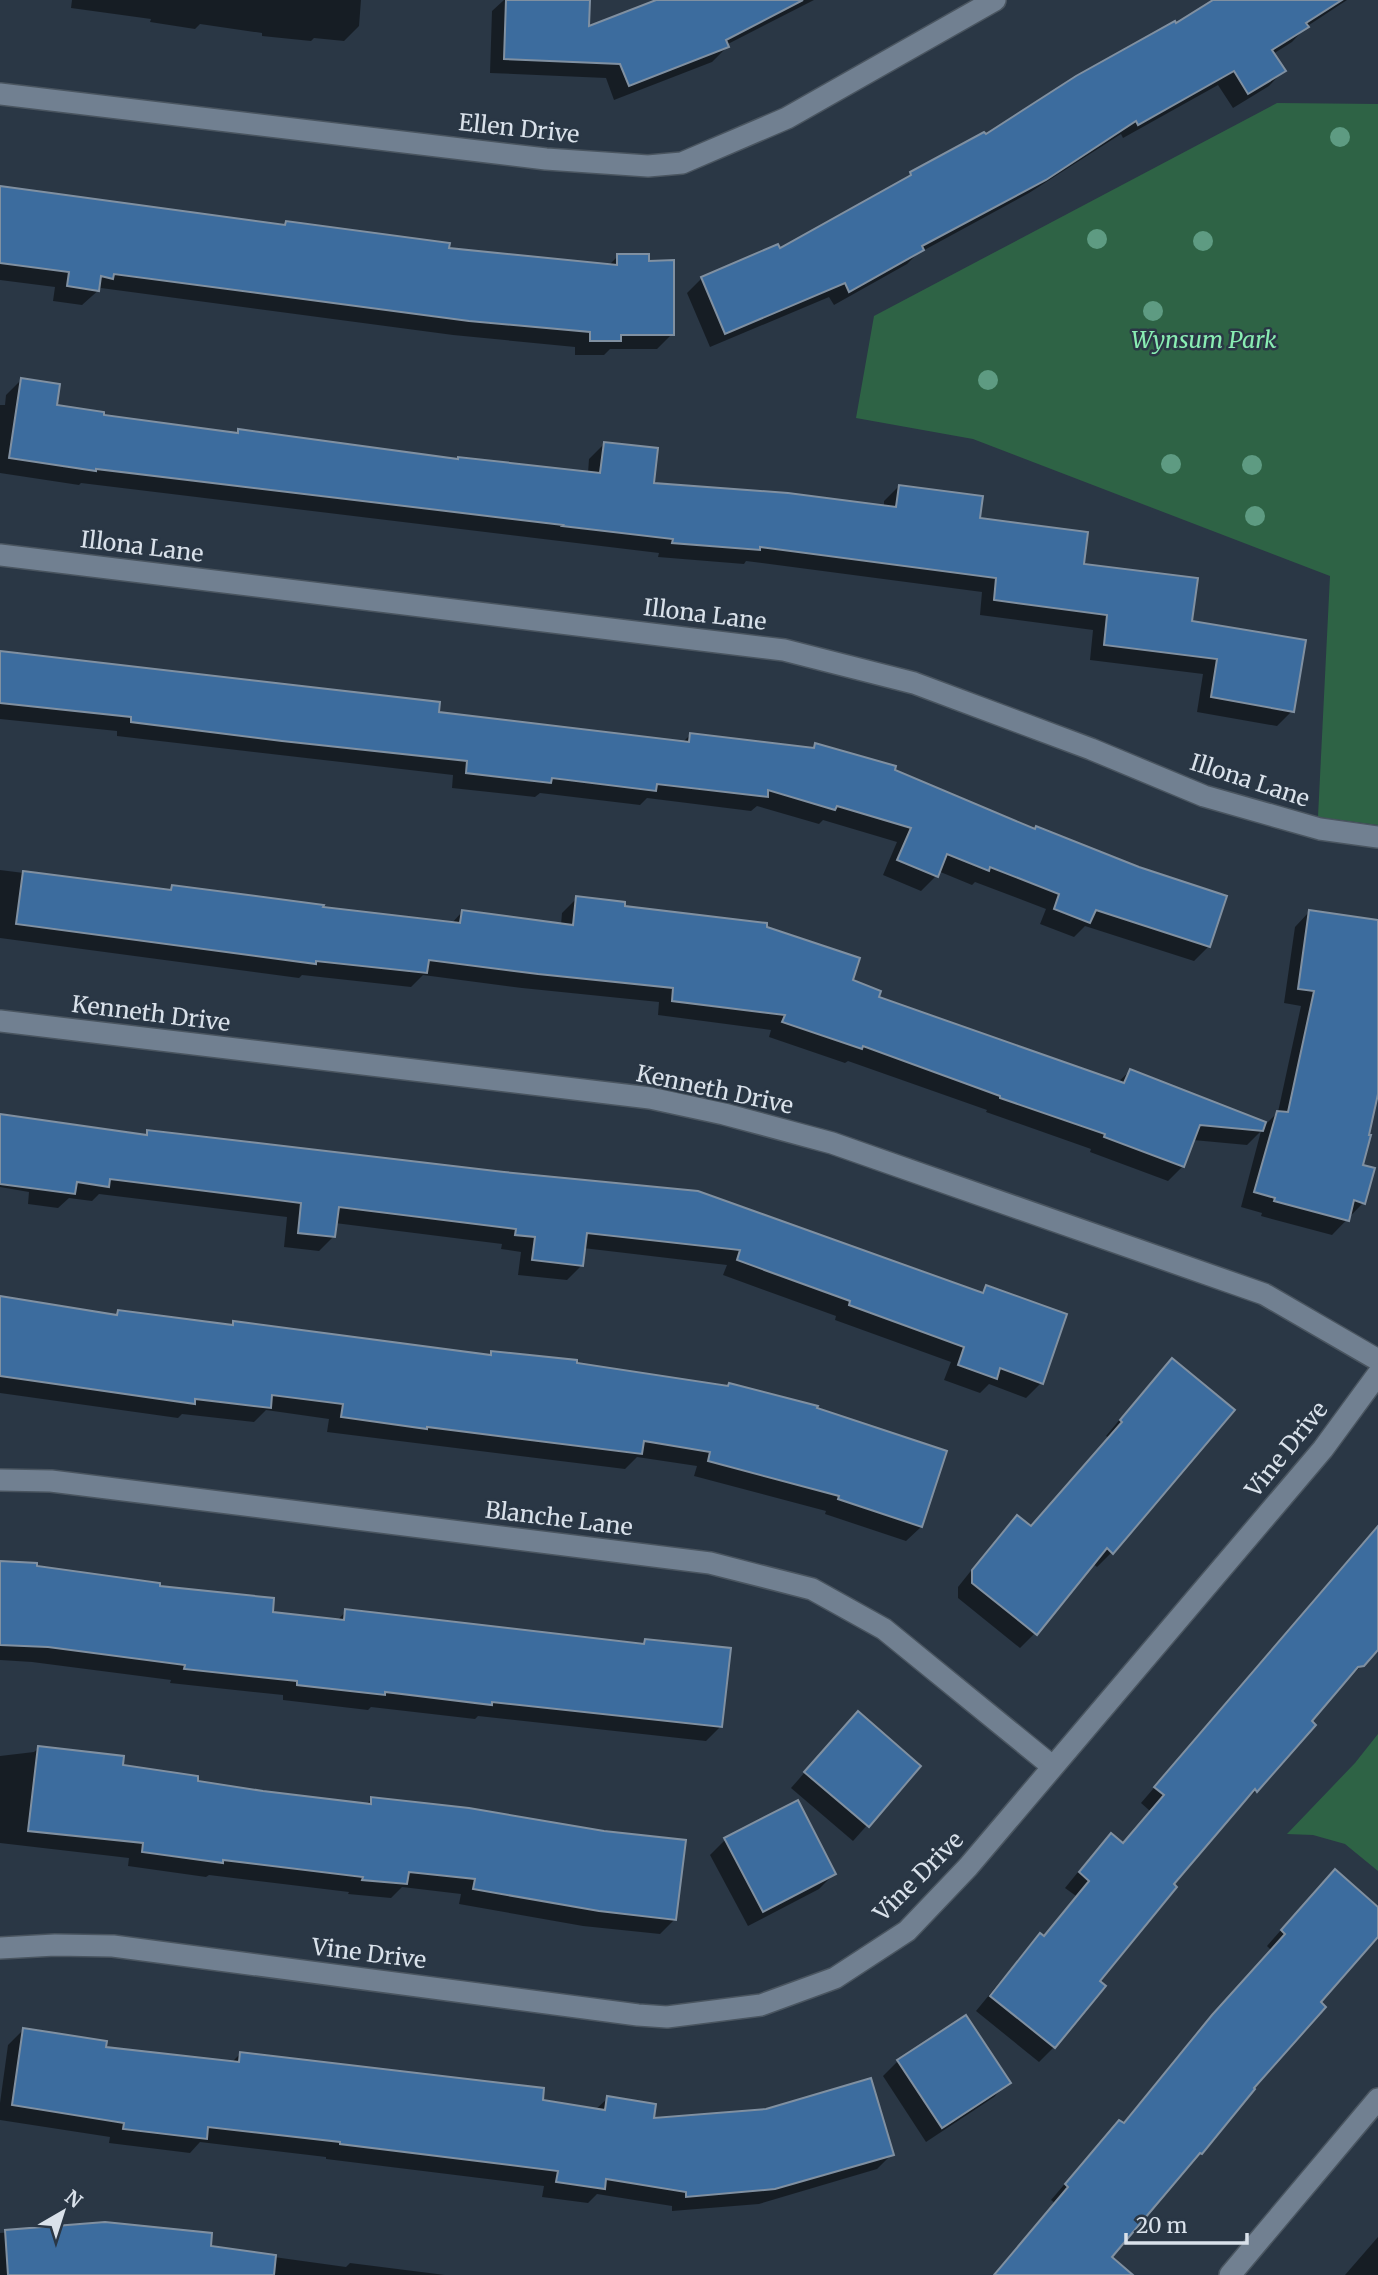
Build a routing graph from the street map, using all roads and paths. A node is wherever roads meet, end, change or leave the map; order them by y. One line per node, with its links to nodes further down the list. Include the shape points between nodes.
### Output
1 (995, 0): 2 (street, Ellen Drive, via 787,118 682,163 648,166 546,159)
2 (0, 94)
3 (0, 555): 4 (street, Illona Lane, via 784,650 915,682 1204,796 1320,829)
4 (1378, 837)
5 (0, 1021): 6 (street, Kenneth Drive, via 650,1098 724,1114 832,1143 1264,1294)
6 (1378, 1360)
7 (1378, 1374): 9 (street, Vine Drive, via 1323,1449)
8 (0, 1480): 9 (street, Blanche Lane, via 65,1483 710,1563 812,1589 884,1629)
9 (1052, 1766): 10 (street, Vine Drive, via 968,1867 907,1931 835,1978 761,2005 667,2017 638,2015 113,1946)
10 (0, 1948)
11 (1378, 2099): 12 (street)
12 (1230, 2275)

